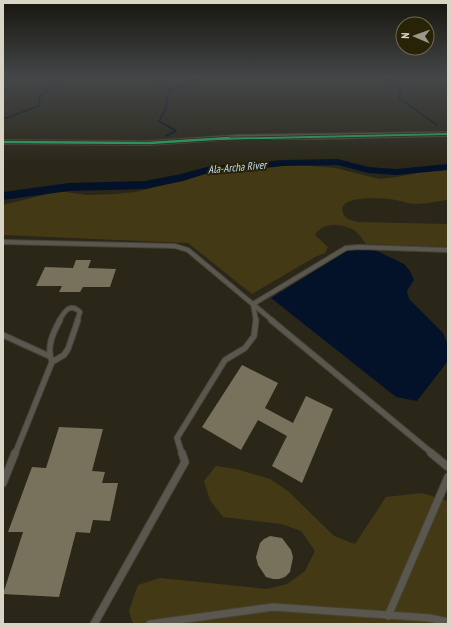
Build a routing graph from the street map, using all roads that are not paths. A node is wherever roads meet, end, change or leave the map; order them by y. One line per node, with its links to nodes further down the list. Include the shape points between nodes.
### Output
1 (448, 134): 3 (street, via 238,137 149,143)
2 (3, 142): 3 (street)
3 (47, 143): 4 (street)
4 (3, 146)
5 (3, 242): 7 (lane, via 175,246 188,250)
6 (448, 250): 7 (lane, via 346,248)
7 (253, 304): 11 (lane); 16 (lane, via 256,320 254,336 245,348 225,360 177,438 185,462)
8 (3, 335): 9 (lane)
9 (49, 356): 10 (lane); 10 (lane, via 48,348 64,311 77,308 80,312 68,349 64,355)
10 (52, 362): 13 (lane)
11 (448, 466)
12 (448, 478): 14 (lane)
13 (3, 482)
14 (388, 616): 15 (lane, via 430,618); 17 (lane, via 273,607)
15 (448, 622)
16 (94, 624)
17 (150, 624)

